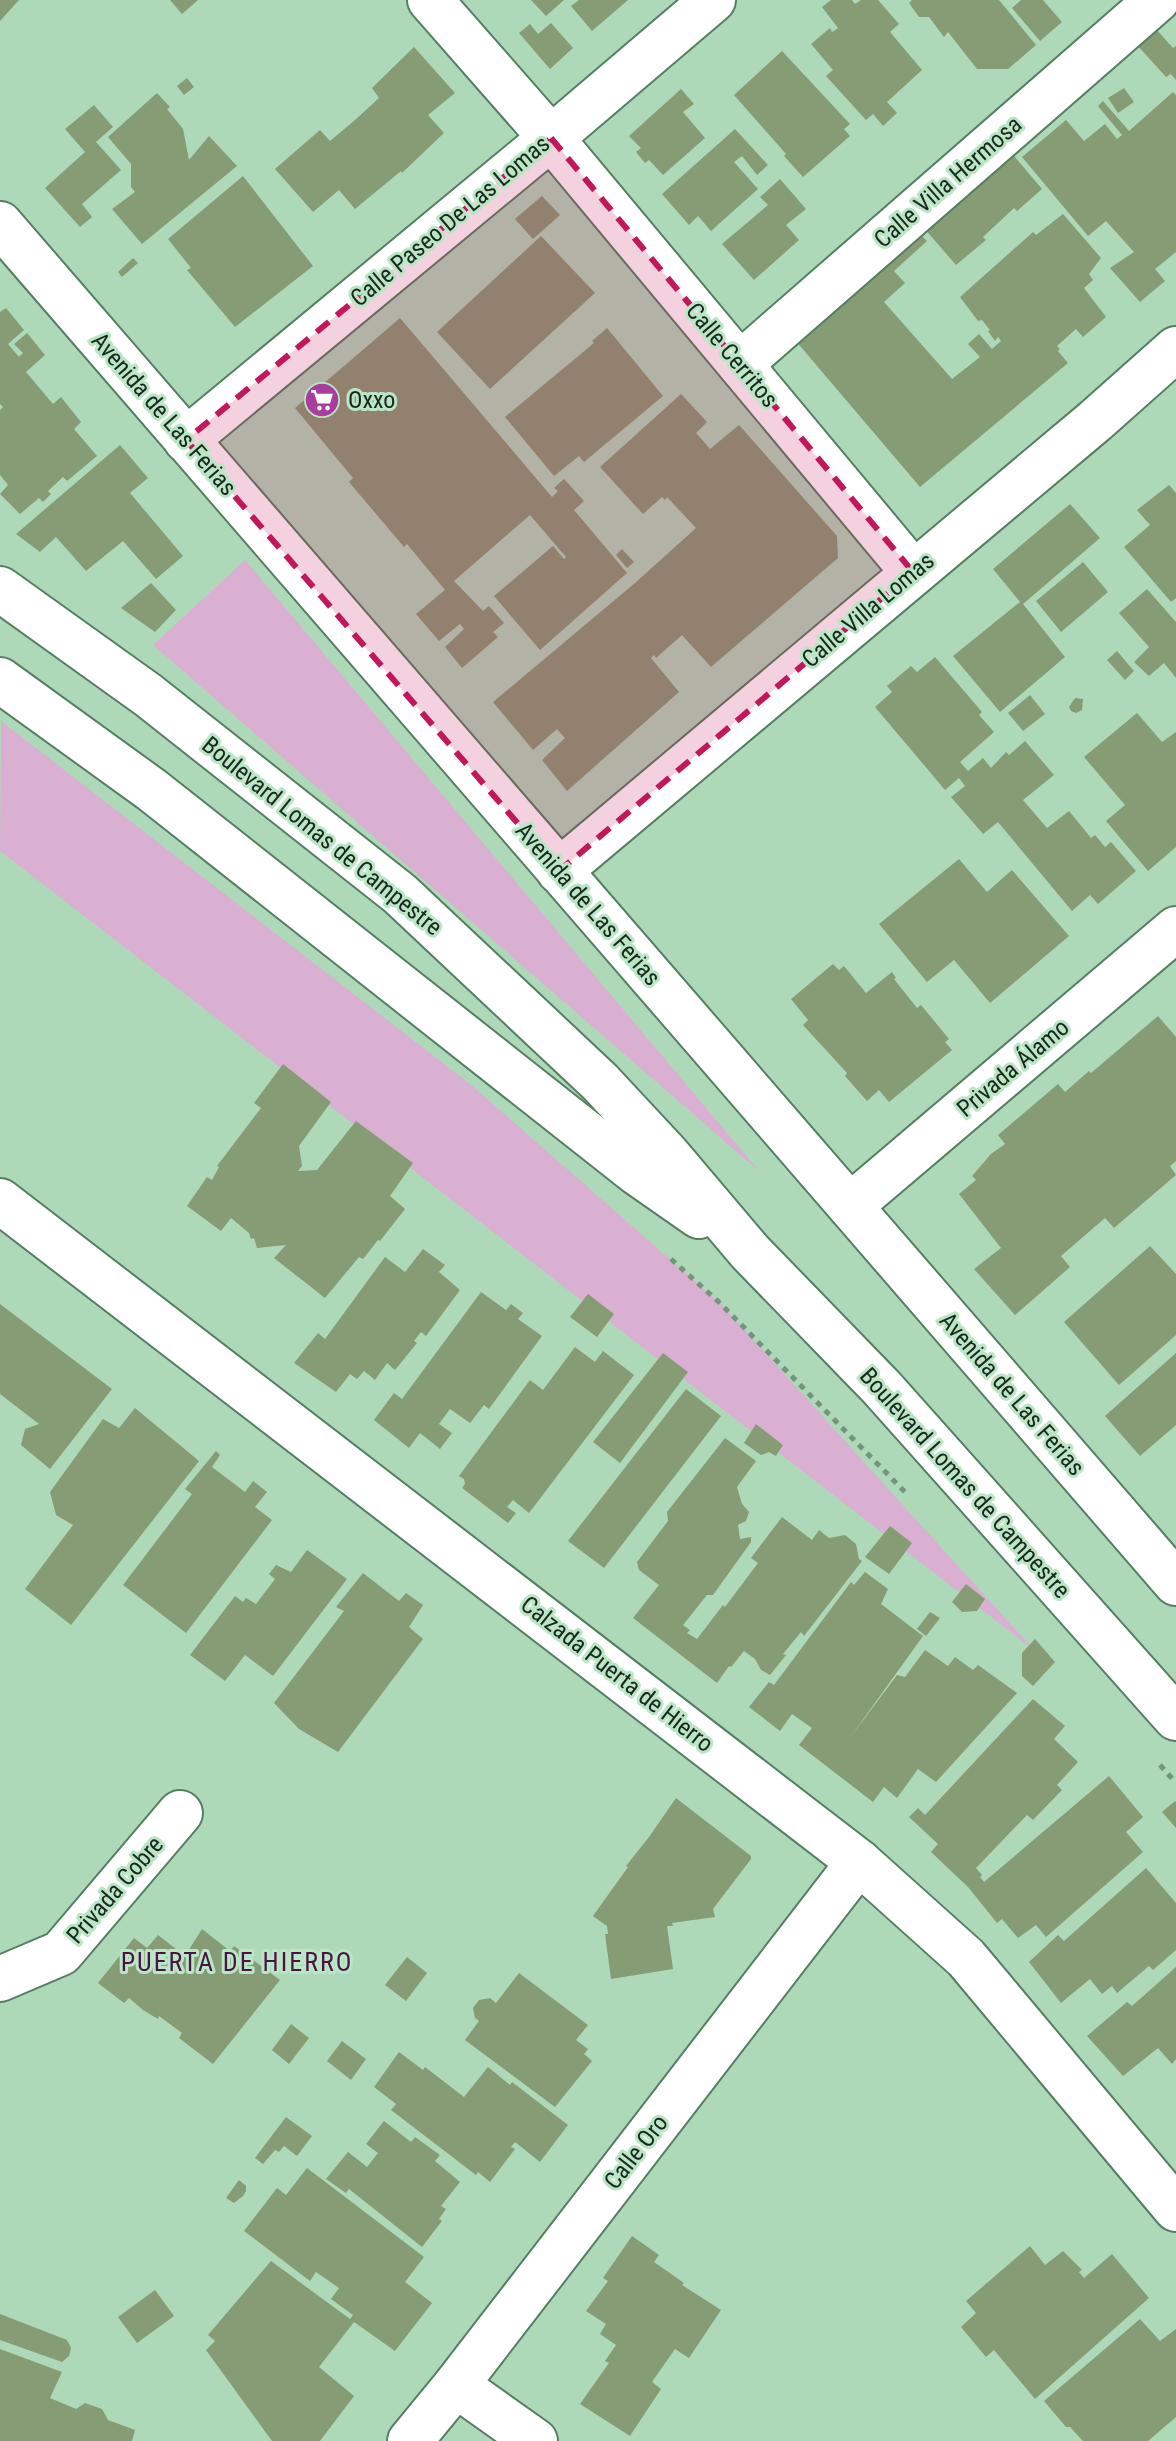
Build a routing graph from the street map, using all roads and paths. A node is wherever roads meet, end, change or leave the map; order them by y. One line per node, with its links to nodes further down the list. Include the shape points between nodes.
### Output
1 (430, 0): 4 (street, Calle Cerritos)
2 (713, 0): 4 (street, Calle Paseo De Las Lomas)
3 (1157, 0): 7 (street, Calle Villa Hermosa)
4 (551, 138): 7 (street, Calle Cerritos); 8 (street, Calle Paseo De Las Lomas)
5 (0, 224): 8 (street, Avenida de Las Ferias)
6 (1176, 349): 9 (street, Calle Villa Lomas)
7 (740, 364): 9 (street, Calle Cerritos)
8 (186, 440): 12 (street, Avenida de Las Ferias)
9 (913, 572): 12 (street, Calle Villa Lomas)
10 (0, 589): 17 (street, Boulevard Lomas de Campestre, via 148,695 400,894 600,1082)
11 (0, 680): 17 (street, Boulevard Lomas de Campestre, via 152,790 636,1172)
12 (559, 871): 15 (street, Avenida de Las Ferias)
13 (1176, 929): 15 (street, Privada Álamo)
14 (0, 1201): 24 (street, Calzada Puerta de Hierro)
15 (850, 1206): 19 (street, Avenida de Las Ferias)
16 (662, 1251): 18 (path, via 721,1304)
17 (750, 1252): 20 (street, Boulevard Lomas de Campestre, via 882,1388)
18 (907, 1495)
19 (1176, 1583)
20 (1176, 1718)
21 (1155, 1759): 22 (path)
22 (1176, 1783)
23 (180, 1813): 25 (street, Privada Cobre, via 61,1953)
24 (859, 1862): 26 (street, Calzada Puerta de Hierro, via 966,1958); 27 (street, Calle Oro)
25 (0, 1979)
26 (1176, 2209)
27 (456, 2385): 28 (street, Calle Oro); 29 (street)
28 (410, 2441)
29 (535, 2441)

